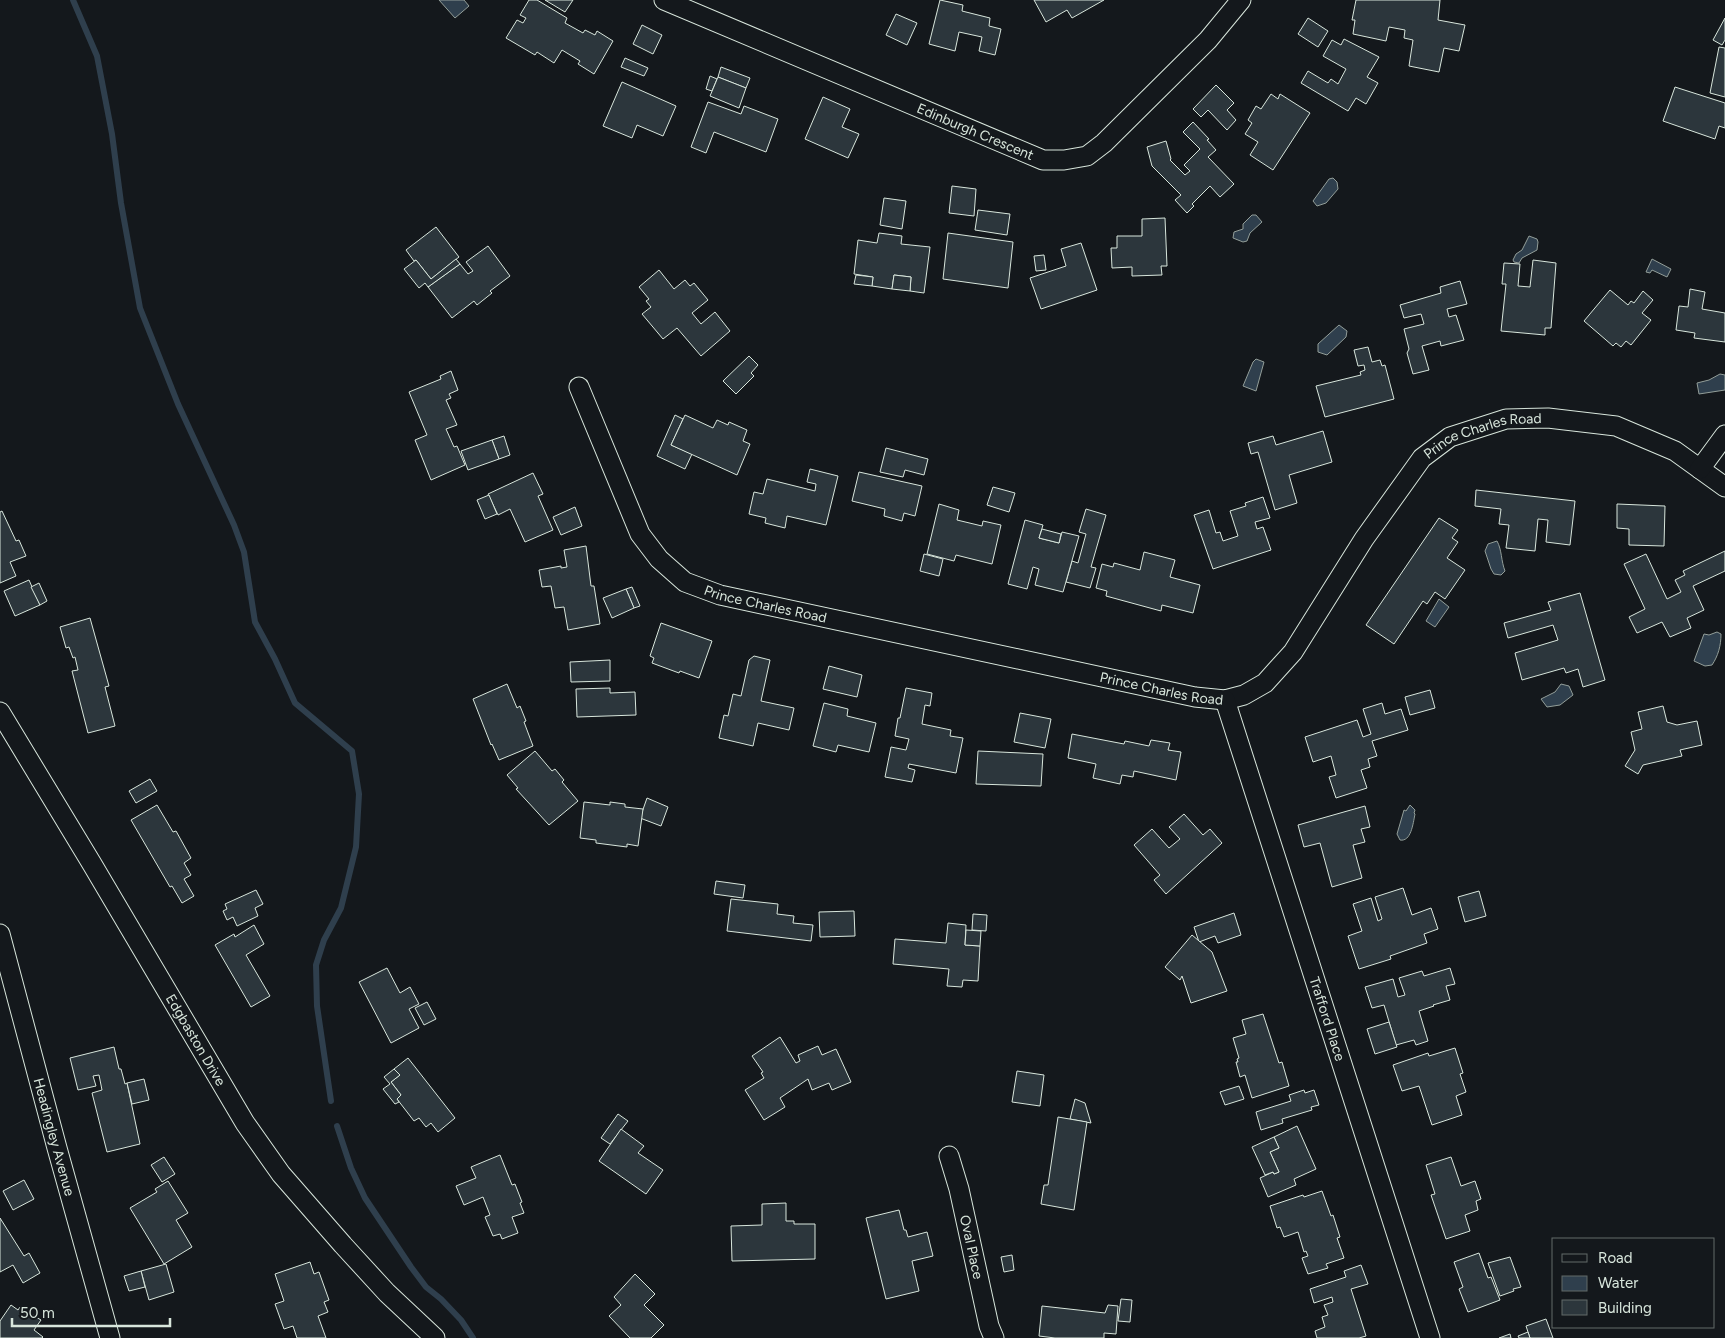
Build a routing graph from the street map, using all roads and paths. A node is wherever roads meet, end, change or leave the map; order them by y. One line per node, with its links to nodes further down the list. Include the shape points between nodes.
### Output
1 (664, 0): 2 (street, Edinburgh Crescent, via 1044,160 1064,160 1087,156 1104,143 1208,40)
2 (1241, 0)
3 (579, 387): 7 (street, Prince Charles Road, via 640,534 659,559 685,582 720,595 1195,698)
4 (1725, 435): 5 (street)
5 (1700, 469): 6 (street, Prince Charles Road); 7 (street, Prince Charles Road, via 1675,451 1616,426 1548,418 1506,419 1450,437 1422,458 1364,540 1293,652 1265,684)
6 (1725, 487)
7 (1225, 700): 14 (street, Trafford Place)
8 (0, 712): 12 (street, Edgbaston Drive, via 245,1124 281,1174 343,1245)
9 (0, 934): 11 (street, Headingley Avenue)
10 (949, 1156): 13 (street, Oval Place)
11 (110, 1338)
12 (435, 1338)
13 (994, 1338)
14 (1430, 1338)

